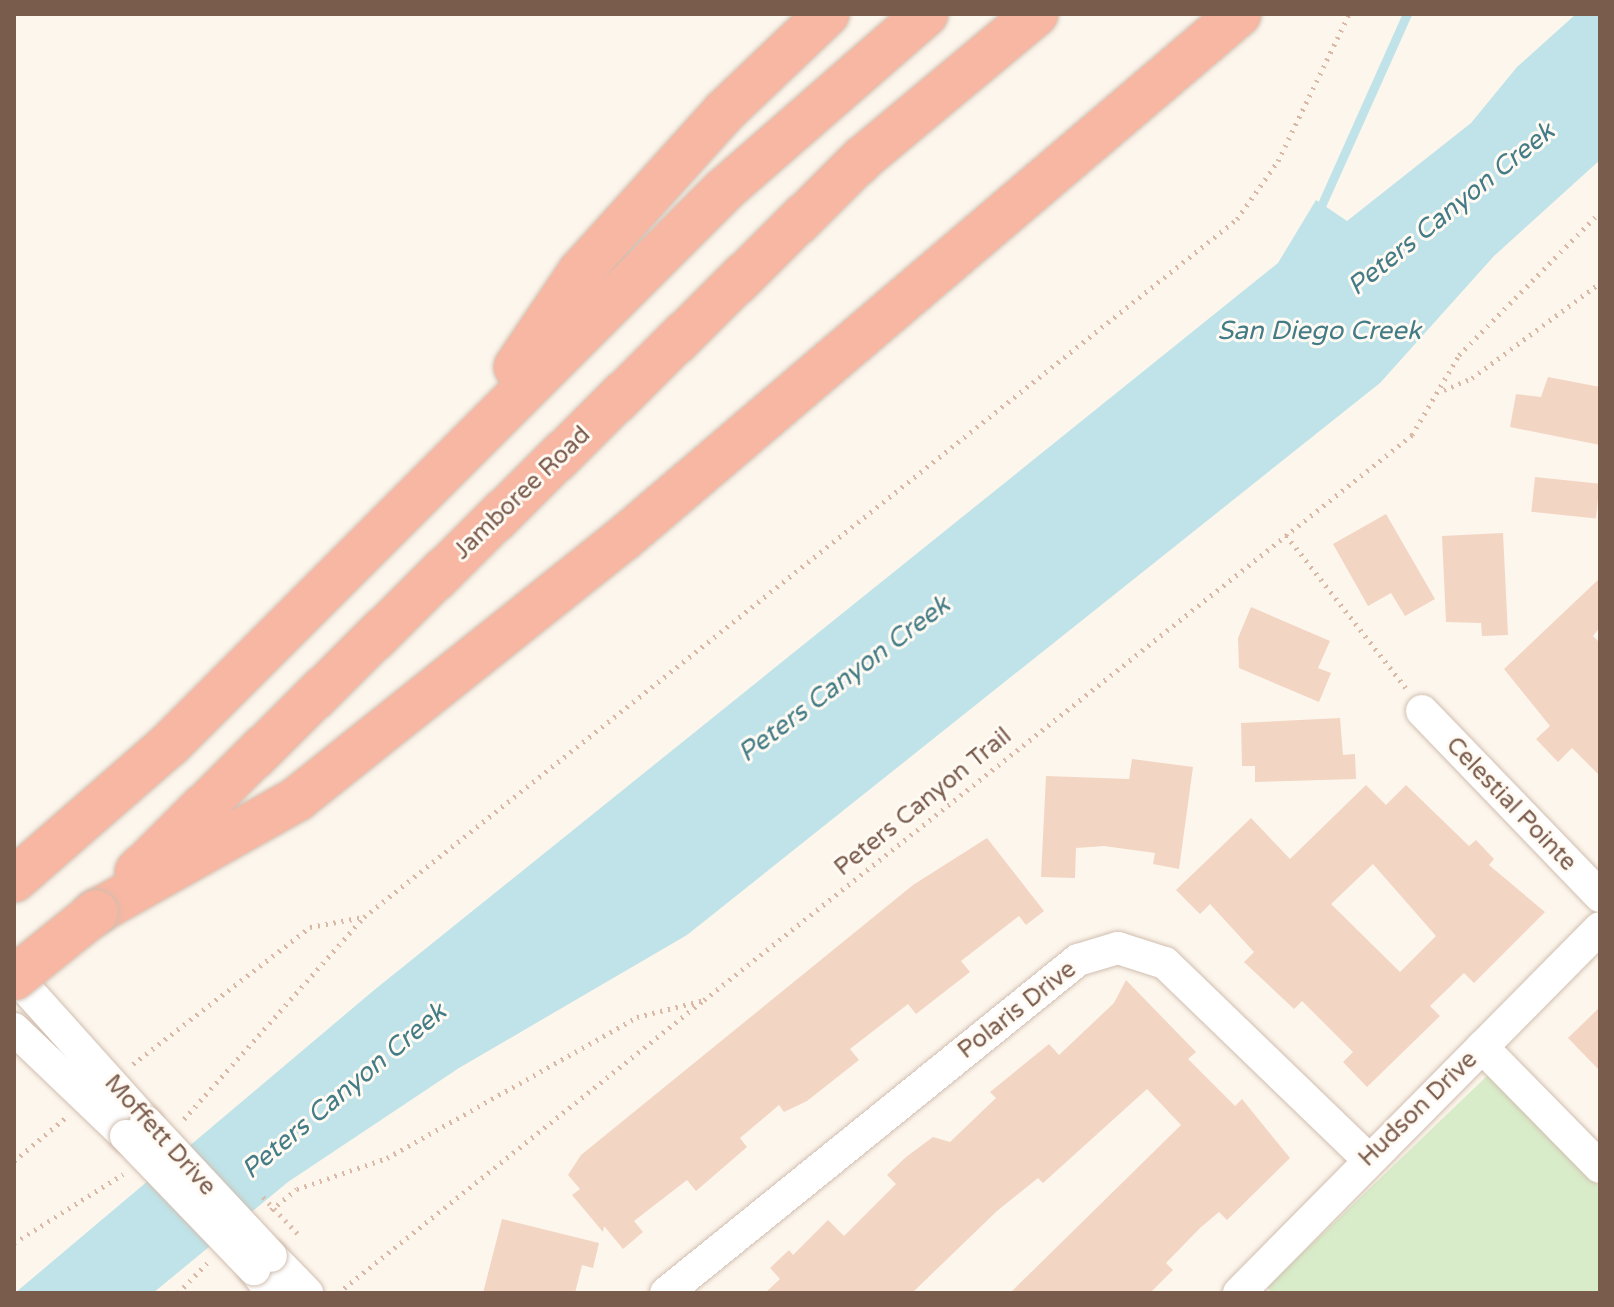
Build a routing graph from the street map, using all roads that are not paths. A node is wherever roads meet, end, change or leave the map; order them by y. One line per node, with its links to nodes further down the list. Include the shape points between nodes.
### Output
1 (827, 14): 5 (highway, via 725,111 580,272)
2 (926, 14): 5 (highway, via 724,190)
3 (1036, 14): 9 (highway, Jamboree Road, via 863,158)
4 (1239, 14): 9 (highway, via 623,539 297,799)
5 (465, 442): 7 (highway, via 169,745)
6 (1422, 711): 8 (street, Celestial Pointe)
7 (24, 872)
8 (1600, 896)
9 (96, 912): 11 (highway, Jamboree Road, bridge)
10 (1600, 929): 13 (street, Hudson Drive)
11 (14, 977): 14 (street, Moffett Drive)
12 (14, 1029): 14 (street, Moffett Drive)
13 (1482, 1047): 15 (street, Hudson Drive); 16 (street)
14 (144, 1138): 17 (street, Moffett Drive, bridge)
15 (1367, 1158): 19 (street, Polaris Drive, via 1165,963 1118,948 1078,960); 20 (street, Hudson Drive)
16 (1600, 1167)
17 (266, 1272): 18 (street, Moffett Drive)
18 (307, 1293)
19 (666, 1293)
20 (1239, 1293)

